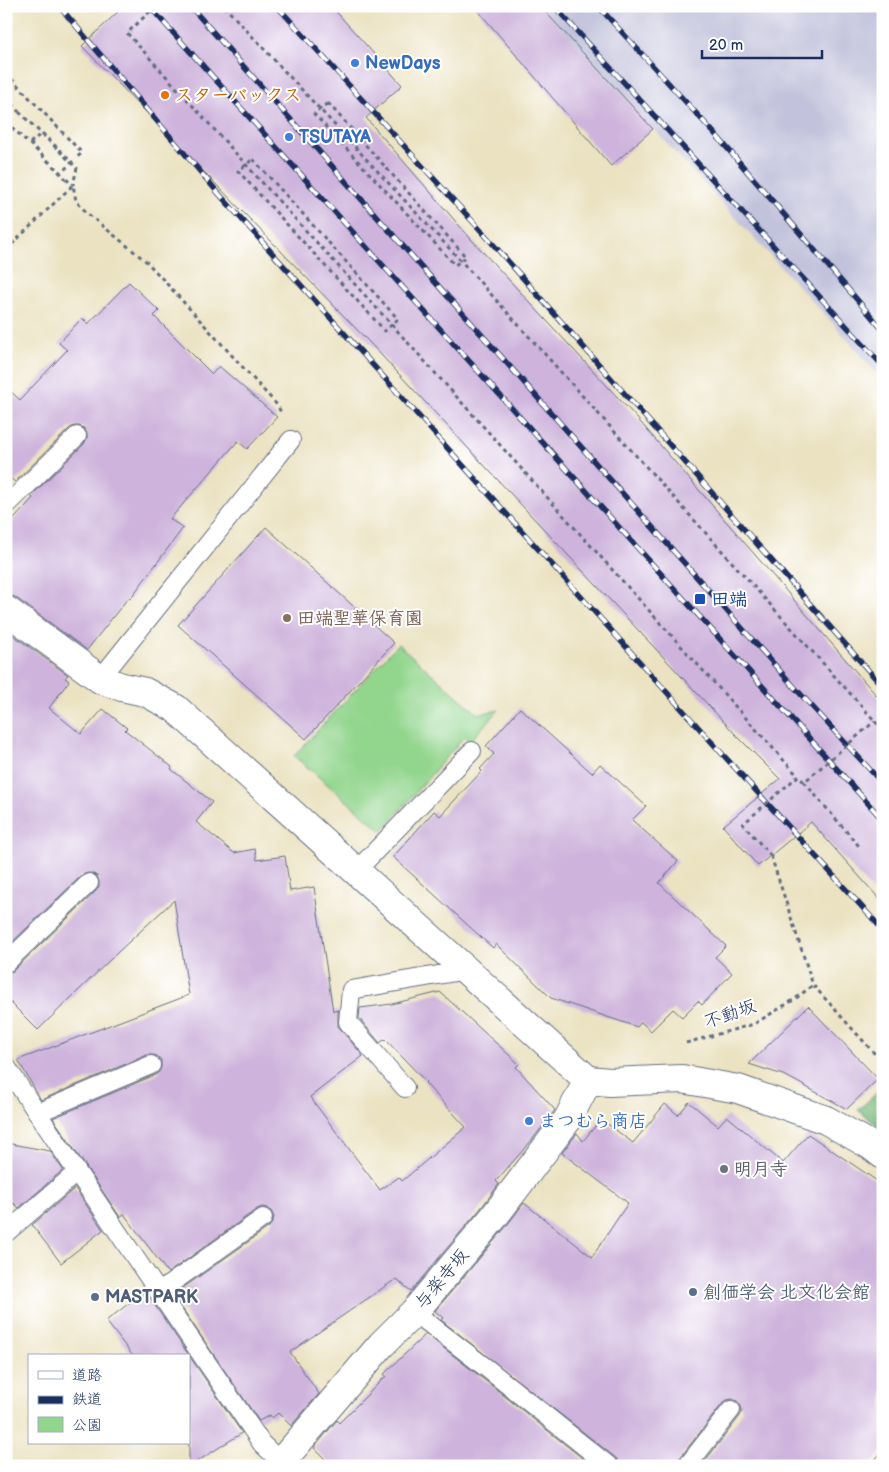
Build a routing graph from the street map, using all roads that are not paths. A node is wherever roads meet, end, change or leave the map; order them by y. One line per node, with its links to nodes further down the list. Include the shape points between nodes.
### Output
1 (77, 436): 3 (lane)
2 (291, 440): 5 (lane)
3 (6, 506)
4 (6, 610): 5 (street)
5 (100, 678): 7 (street, via 145,692 175,708)
6 (472, 750): 7 (lane)
7 (356, 870): 10 (street)
8 (89, 883): 9 (lane)
9 (6, 962)
10 (467, 970): 13 (street); 14 (lane, via 350,990 348,1022)
11 (151, 1065): 15 (lane)
12 (6, 1066): 15 (lane)
13 (588, 1080): 16 (street, via 682,1079 738,1090 826,1120); 21 (street, 与楽寺坂, via 568,1119 494,1218)
14 (405, 1088)
15 (37, 1113): 17 (lane)
16 (883, 1155)
17 (76, 1172): 19 (lane); 20 (lane)
18 (262, 1218): 20 (lane)
19 (6, 1233)
20 (159, 1292): 23 (lane, via 262,1444)
21 (414, 1312): 23 (street, 与楽寺坂, via 381,1345); 24 (lane)
22 (731, 1410): 25 (lane)
23 (281, 1464)
24 (609, 1466)
25 (687, 1466)

